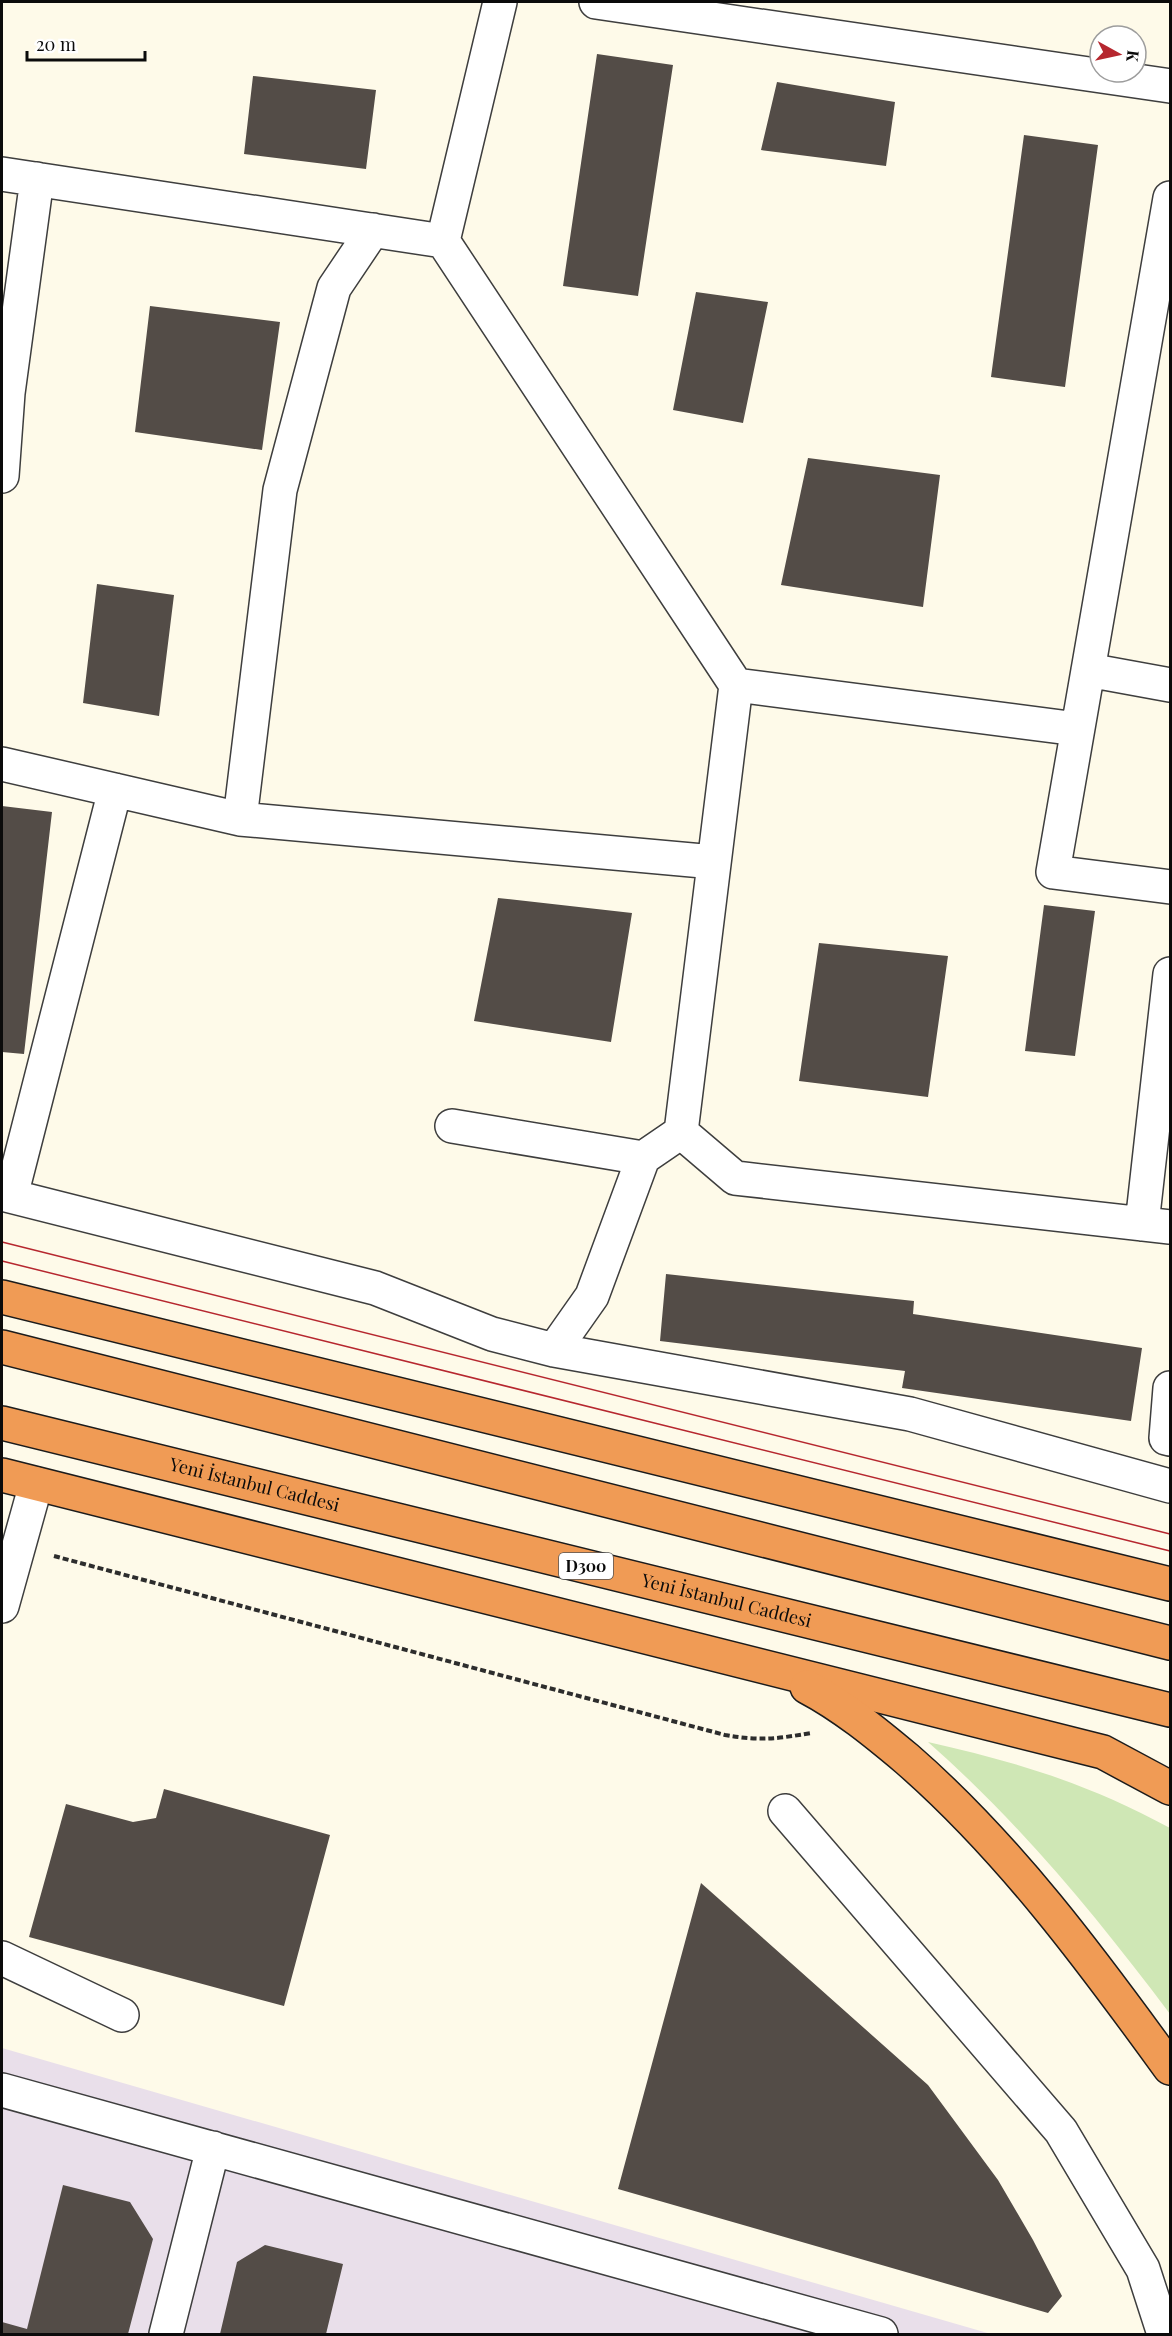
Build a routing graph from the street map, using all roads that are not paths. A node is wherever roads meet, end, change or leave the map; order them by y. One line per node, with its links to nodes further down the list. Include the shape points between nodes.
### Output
1 (500, 2): 8 (street)
2 (596, 2): 3 (street)
3 (1170, 86)
4 (2, 174): 5 (street)
5 (37, 179): 7 (street); 9 (street, via 8,393)
6 (1170, 198): 10 (street)
7 (373, 230): 8 (street); 16 (street, via 334,288 280,490)
8 (443, 241): 11 (street)
9 (2, 476)
10 (1088, 670): 12 (street); 13 (street)
11 (736, 684): 13 (street); 17 (street)
12 (1170, 685)
13 (1077, 729): 18 (street, via 1053,872)
14 (2, 764): 15 (street)
15 (115, 790): 16 (street); 23 (street)
16 (240, 819): 17 (street)
17 (714, 862): 21 (street)
18 (1170, 887)
19 (1170, 974): 24 (street)
20 (452, 1126): 22 (street)
21 (681, 1132): 22 (street); 24 (street, via 735,1178)
22 (643, 1158): 27 (street, via 592,1296)
23 (6, 1195): 27 (street, via 375,1288 492,1334)
24 (1156, 1225)
25 (2, 1296): 34 (highway)
26 (2, 1347): 36 (highway)
27 (554, 1350): 33 (street, via 910,1414)
28 (1170, 1388): 30 (street, via 1166,1438)
29 (2, 1423): 38 (highway, Yeni İstanbul Caddesi / D300)
30 (1170, 1439)
31 (2, 1475): 32 (highway)
32 (36, 1484): 35 (street); 37 (highway)
33 (1170, 1486)
34 (1170, 1584)
35 (2, 1606)
36 (1170, 1643)
37 (768, 1668): 39 (highway); 45 (highway, via 811,1690 864,1725 924,1774 1009,1861)
38 (1170, 1710)
39 (1103, 1752): 40 (highway); 41 (highway)
40 (1170, 1770)
41 (1170, 1788)
42 (785, 1811): 51 (street, via 1061,2132 1143,2269)
43 (2, 1958): 44 (street)
44 (122, 2015)
45 (1170, 2068)
46 (2, 2090): 47 (street)
47 (213, 2148): 48 (street); 49 (street)
48 (827, 2327): 50 (street)
49 (166, 2334)
50 (880, 2334)
51 (1164, 2334)

